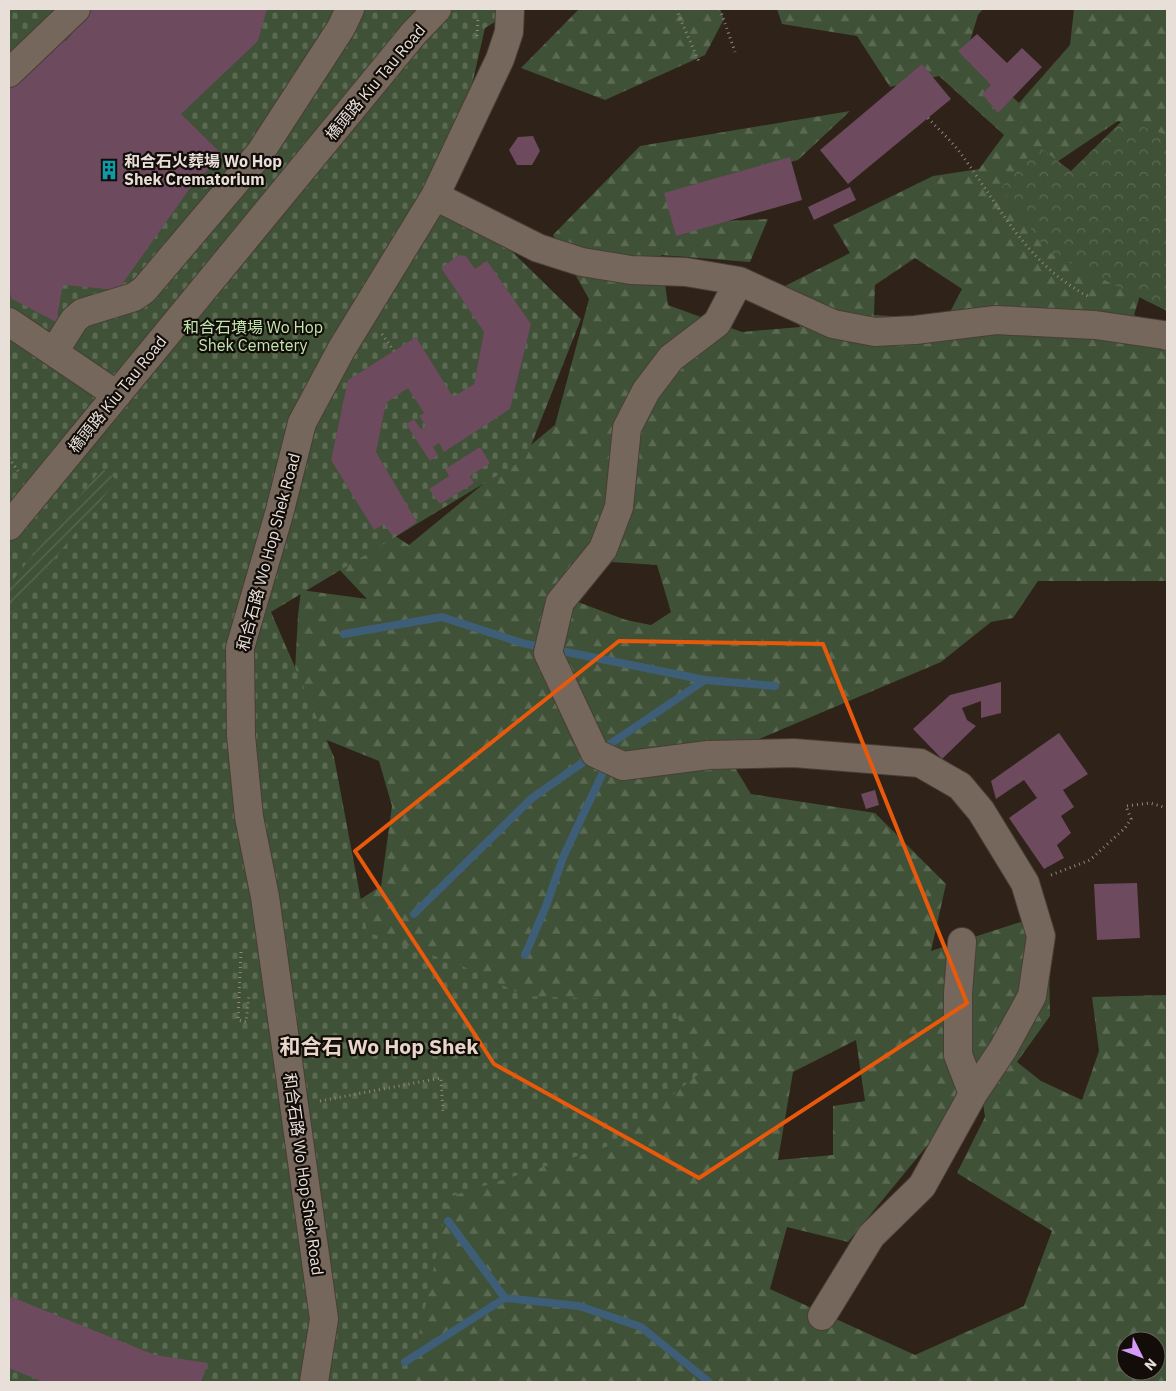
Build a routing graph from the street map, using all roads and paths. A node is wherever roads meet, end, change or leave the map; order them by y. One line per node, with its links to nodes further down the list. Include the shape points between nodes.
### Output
1 (76, 9): 11 (street)
2 (350, 9): 18 (street, via 260,153 144,290 134,297 82,313)
3 (438, 9): 19 (street, 橋頭路 Kiu Tau Road, via 414,33)
4 (510, 9): 13 (street, 和合石路 Wo Hop Shek Road, via 509,32 500,59)
5 (676, 9): 10 (path)
6 (720, 9): 9 (path)
7 (478, 17): 8 (path)
8 (476, 44)
9 (735, 52)
10 (700, 64)
11 (9, 73)
12 (928, 118): 15 (path, via 963,157 1029,249 1055,275)
13 (435, 196): 14 (street, via 538,248 582,262 631,270 686,272); 32 (street, 和合石路 Wo Hop Shek Road, via 341,350 302,423 240,648 242,736 249,818 265,897 324,1319)
14 (739, 281): 17 (street, via 833,324 875,332 996,320 1095,325); 24 (street, via 717,323 671,358 646,391 627,428 619,506 603,548 560,602 548,653 595,754 623,766 708,755 794,753 920,763 960,786 981,810)
15 (1090, 296)
16 (9, 322): 18 (street)
17 (1167, 336)
18 (54, 352): 19 (street)
19 (116, 395): 22 (street, 橋頭路 Kiu Tau Road)
20 (9, 458): 21 (path)
21 (19, 472)
22 (9, 526)
23 (1167, 808): 24 (path, via 1150,803 1126,806 1131,819 1090,860)
24 (1026, 883): 28 (street, via 1042,936 1032,996)
25 (962, 942): 28 (street, via 958,1055)
26 (241, 952): 27 (path, via 238,1020 246,1022)
27 (249, 992)
28 (973, 1094): 31 (street, via 922,1186 871,1236)
29 (315, 1102): 30 (path, via 441,1078)
30 (443, 1112)
31 (822, 1316)
32 (314, 1382)

